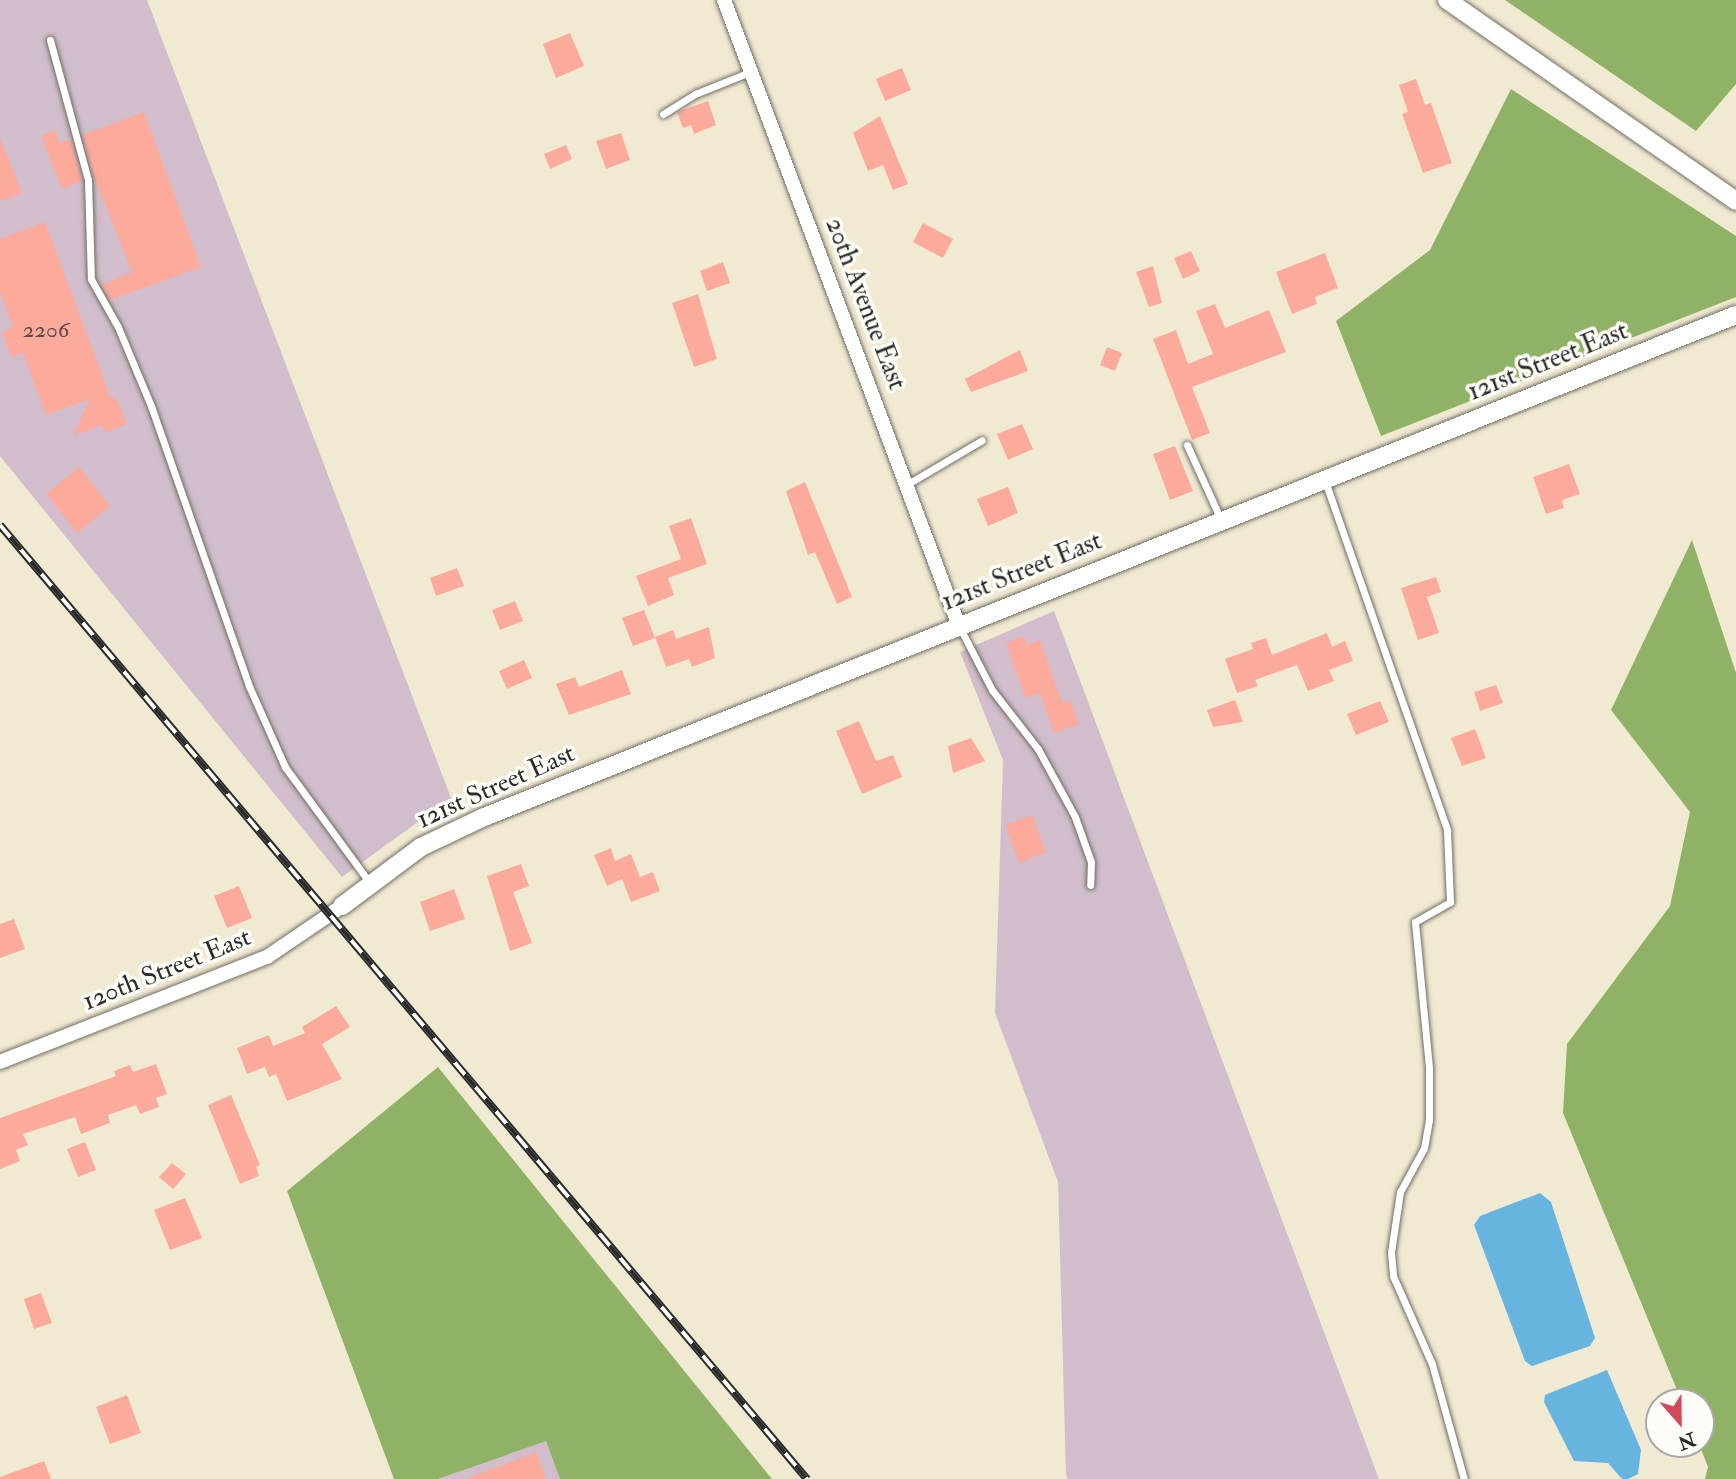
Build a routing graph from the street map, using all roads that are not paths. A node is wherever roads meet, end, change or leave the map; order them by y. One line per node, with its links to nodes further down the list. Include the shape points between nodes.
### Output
1 (724, 0): 4 (street, 20th Avenue East)
2 (1447, 0): 6 (street)
3 (50, 40): 14 (lane, via 88,180 92,279 151,406 249,686 285,767)
4 (751, 72): 5 (lane, via 695,94); 11 (street, 20th Avenue East)
5 (663, 114)
6 (1736, 201)
7 (1736, 315): 10 (street, 121st Street East)
8 (982, 440): 11 (lane)
9 (1187, 446): 12 (lane)
10 (1324, 480): 12 (street, 121st Street East); 18 (lane, via 1447,830 1450,902 1415,922 1429,1067 1429,1120 1423,1147 1400,1192 1391,1252 1392,1276 1432,1364)
11 (906, 485): 13 (street, 20th Avenue East)
12 (1221, 521): 13 (street, 121st Street East)
13 (959, 626): 14 (street, 121st Street East, via 482,818 421,847); 15 (lane, via 992,690 1038,750 1075,817 1091,862)
14 (370, 883): 16 (street, 121st Street East)
15 (1090, 885)
16 (342, 906): 17 (street, 120th Street East, via 254,963)
17 (0, 1062)
18 (1464, 1479)

